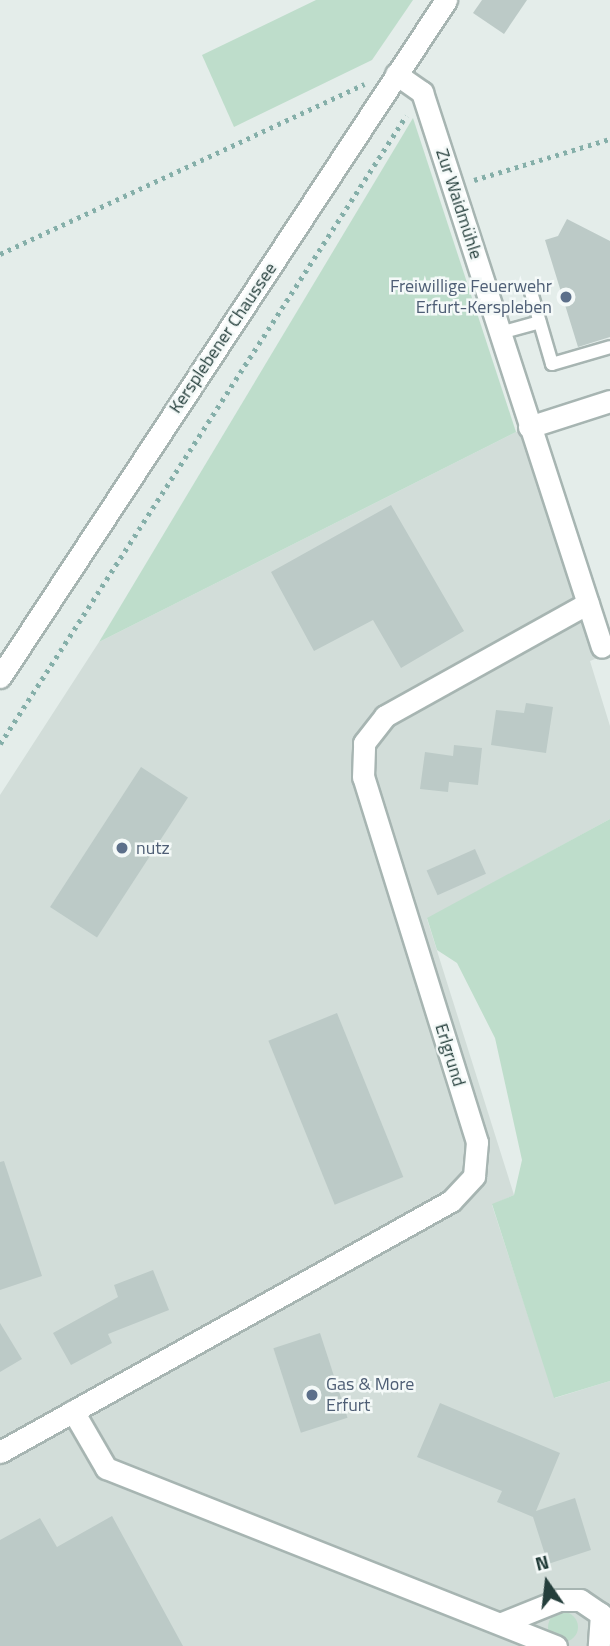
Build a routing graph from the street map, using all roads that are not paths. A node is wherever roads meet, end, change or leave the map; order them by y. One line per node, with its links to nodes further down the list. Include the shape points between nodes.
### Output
1 (446, 0): 2 (street, Kersplebener Chaussee)
2 (396, 74): 5 (street, Zur Waidmühle, via 422,92); 11 (street, Kersplebener Chaussee)
3 (531, 292): 4 (lane)
4 (540, 322): 5 (lane); 6 (lane, via 552,364)
5 (500, 334): 8 (street, Zur Waidmühle)
6 (610, 347)
7 (610, 401): 8 (street)
8 (529, 427): 9 (street, Zur Waidmühle)
9 (588, 603): 10 (street, Zur Waidmühle); 12 (street, Erlgrund, via 385,716 364,743 363,777 477,1142 474,1177 451,1200)
10 (602, 647)
11 (0, 677)
12 (73, 1411): 13 (street, Erlgrund); 14 (street, via 106,1468)
13 (0, 1452)
14 (502, 1623): 15 (street); 16 (street, via 559,1600 580,1600 601,1614)
15 (556, 1646)
16 (599, 1646)

